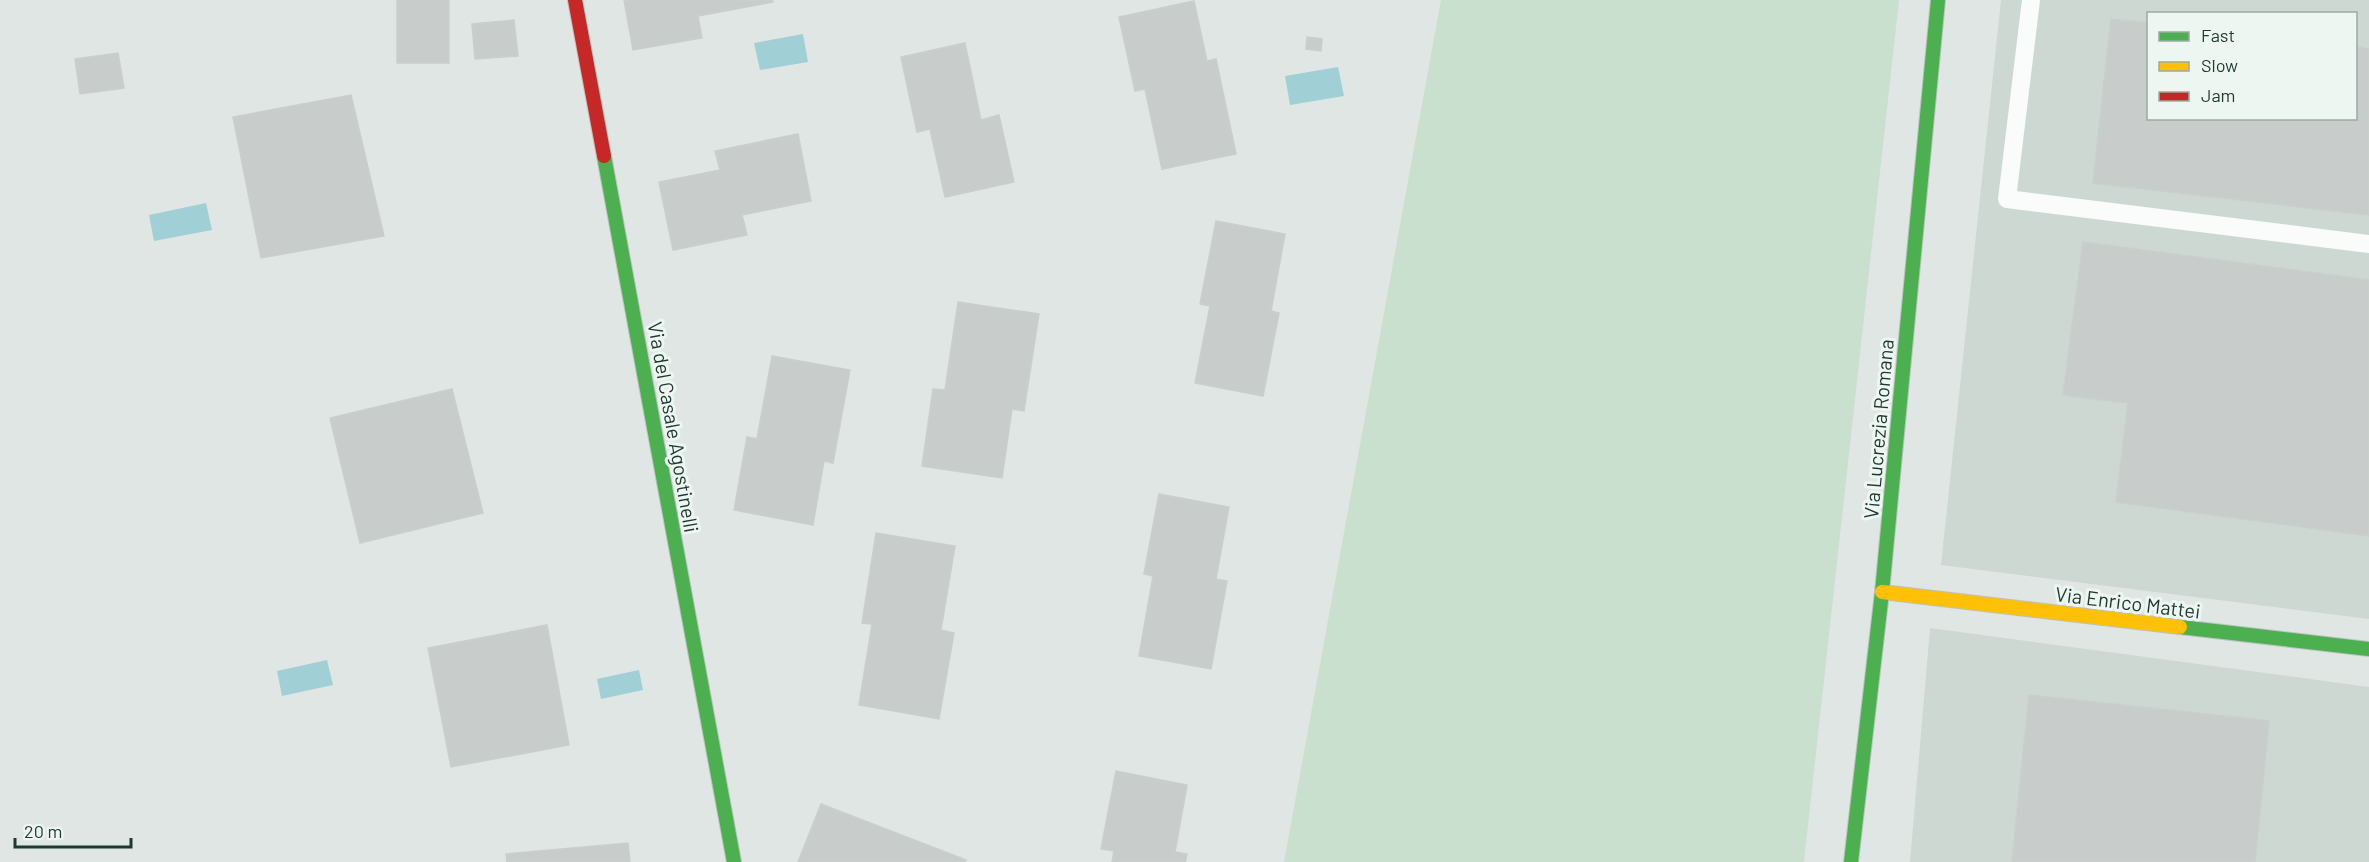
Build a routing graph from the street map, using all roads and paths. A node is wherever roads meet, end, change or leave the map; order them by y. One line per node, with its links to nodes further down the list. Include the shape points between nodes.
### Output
1 (575, 0): 7 (street, Via del Casale Agostinelli)
2 (1938, 0): 5 (street, Via Lucrezia Romana)
3 (2031, 0): 4 (lane, via 2007,199)
4 (2369, 244)
5 (1882, 592): 6 (street, Via Enrico Mattei); 8 (street, Via Lucrezia Romana)
6 (2369, 650)
7 (734, 862)
8 (1851, 862)

